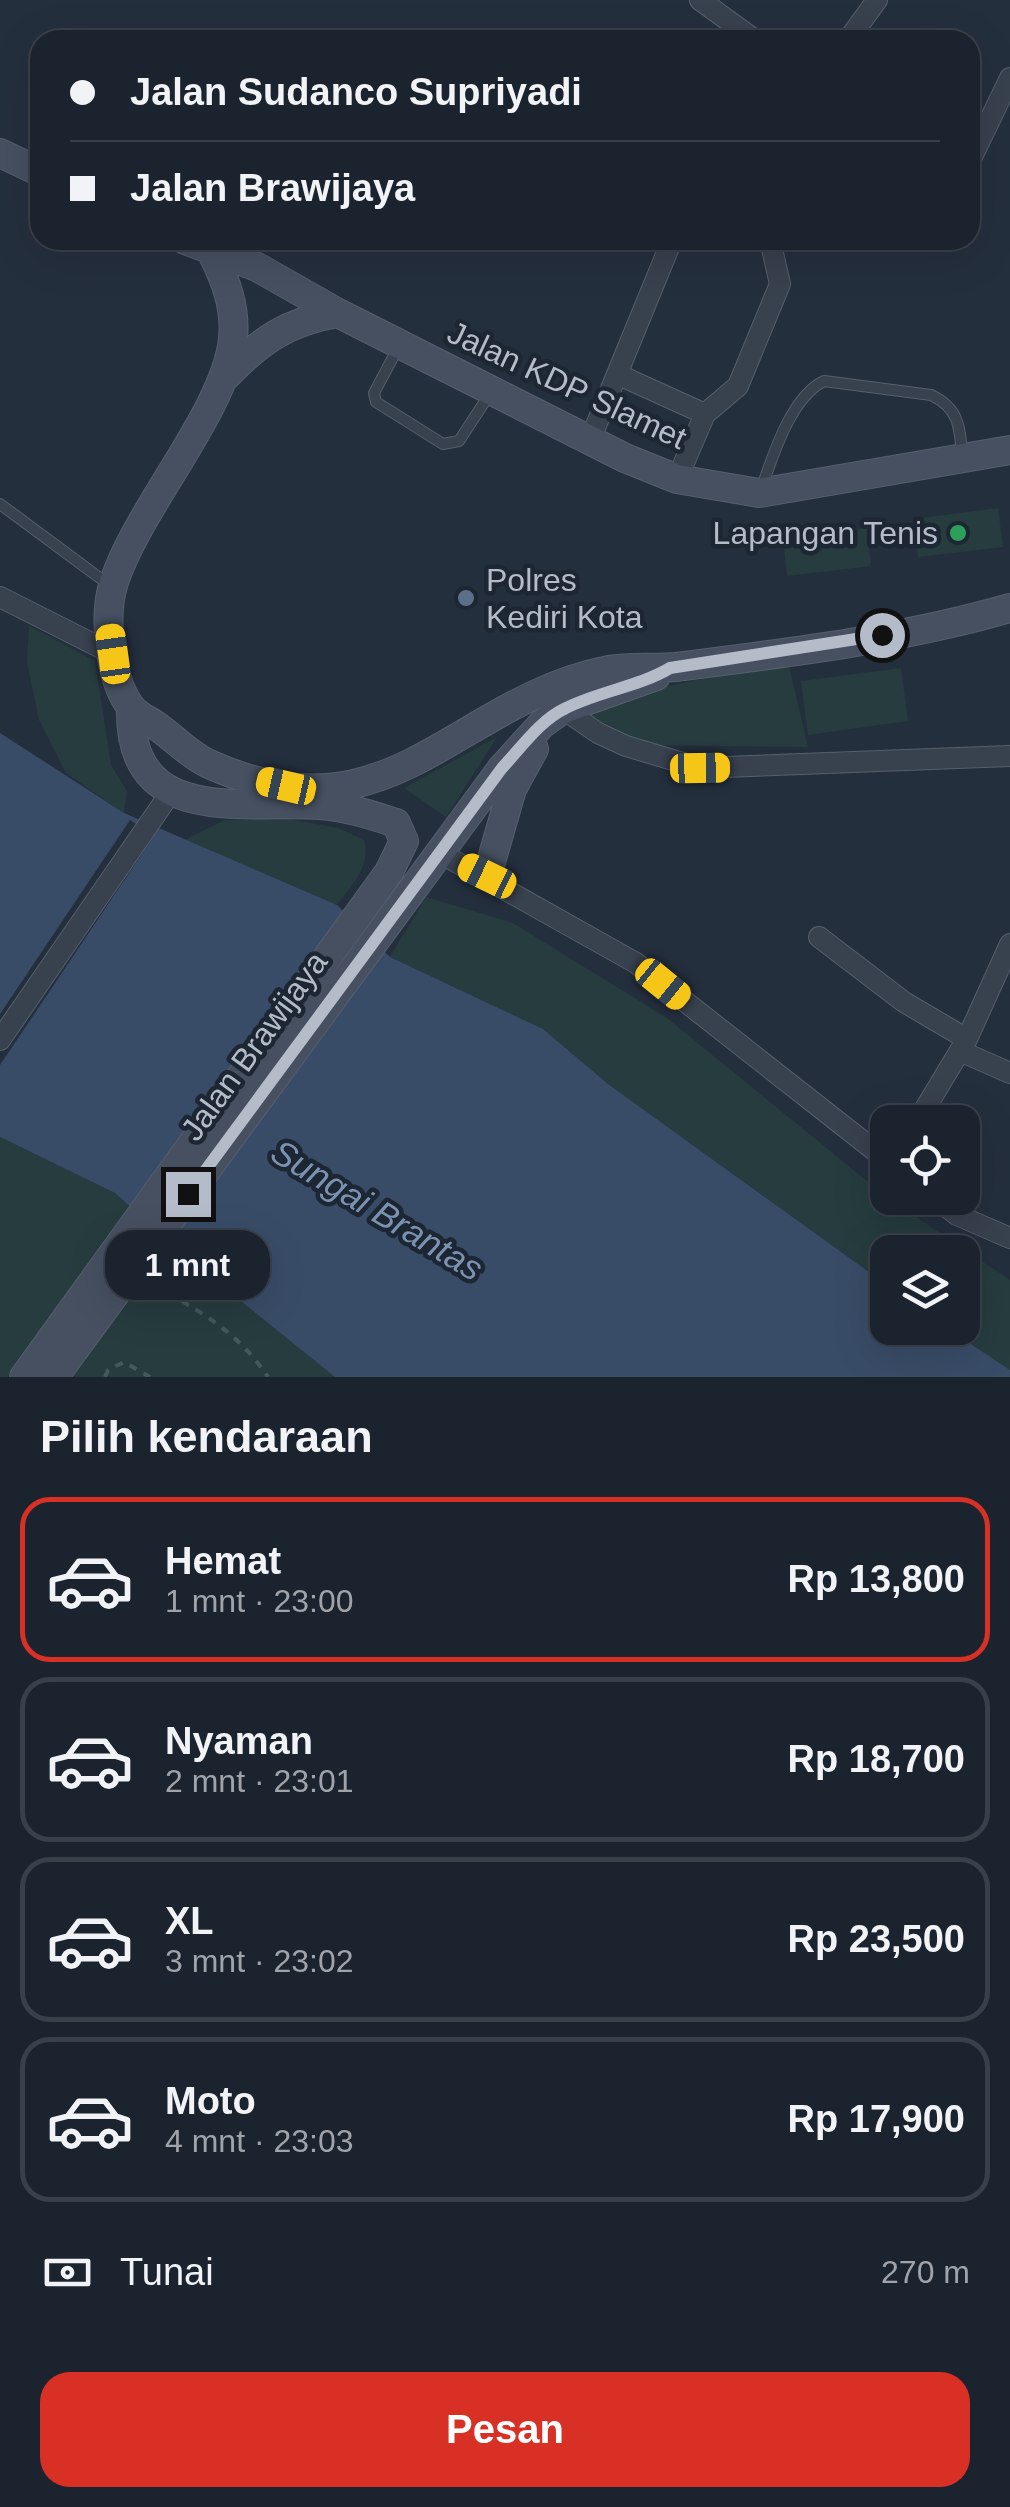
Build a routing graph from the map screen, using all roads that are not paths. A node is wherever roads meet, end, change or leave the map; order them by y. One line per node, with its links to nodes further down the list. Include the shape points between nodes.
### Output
1 (700, 0): 3 (street)
2 (877, 0): 4 (street)
3 (741, 30)
4 (855, 30)
5 (1010, 78): 6 (street)
6 (980, 140)
7 (0, 153): 8 (main road)
8 (30, 167)
9 (206, 250): 12 (main road, Jalan KDP Slamet)
10 (668, 250): 15 (street)
11 (772, 250): 18 (street, via 780,284 738,386)
12 (212, 253): 13 (main road, Jalan KDP Slamet, via 257,267); 16 (main road, via 233,307 233,342)
13 (338, 314): 14 (main road, Jalan KDP Slamet); 16 (main road, via 301,319 274,332)
14 (400, 344): 17 (main road, Jalan KDP Slamet); 17 (lane, via 374,393 376,402 444,444 459,442)
15 (620, 375): 18 (street); 19 (street)
16 (221, 381): 25 (main road, via 122,558)
17 (492, 391): 19 (main road, Jalan KDP Slamet)
18 (705, 414): 22 (street)
19 (590, 440): 22 (main road, Jalan KDP Slamet)
20 (1010, 450): 21 (main road, Jalan KDP Slamet)
21 (962, 458): 23 (main road, Jalan KDP Slamet); 23 (lane, via 955,411 945,402 824,382 809,392)
22 (677, 479): 23 (main road, Jalan KDP Slamet)
23 (760, 493)
24 (0, 504): 25 (lane)
25 (112, 588): 28 (main road)
26 (0, 597): 28 (street)
27 (1010, 608): 29 (main road, via 953,625)
28 (113, 654): 30 (main road)
29 (670, 668): 30 (main road, via 606,671 533,696 374,782 286,786 250,778 206,763); 31 (main road)
30 (131, 708): 33 (main road, via 138,754)
31 (553, 716): 32 (street, via 700,768); 34 (main road, Jalan Brawijaya, via 502,768); 35 (main road, via 512,789)
32 (1010, 756)
33 (170, 792): 38 (street); 45 (main road, Jalan Brawijaya, via 220,805 323,806 396,823 404,842 389,872)
34 (440, 853): 35 (street); 46 (main road, Jalan Brawijaya)
35 (487, 876): 42 (street, via 636,963)
36 (819, 937): 39 (street)
37 (1010, 944): 39 (street)
38 (0, 1040)
39 (964, 1045): 40 (street); 41 (street)
40 (1010, 1073)
41 (927, 1105)
42 (870, 1147)
43 (958, 1215): 44 (street)
44 (1010, 1238)
45 (24, 1377)
46 (54, 1377)

